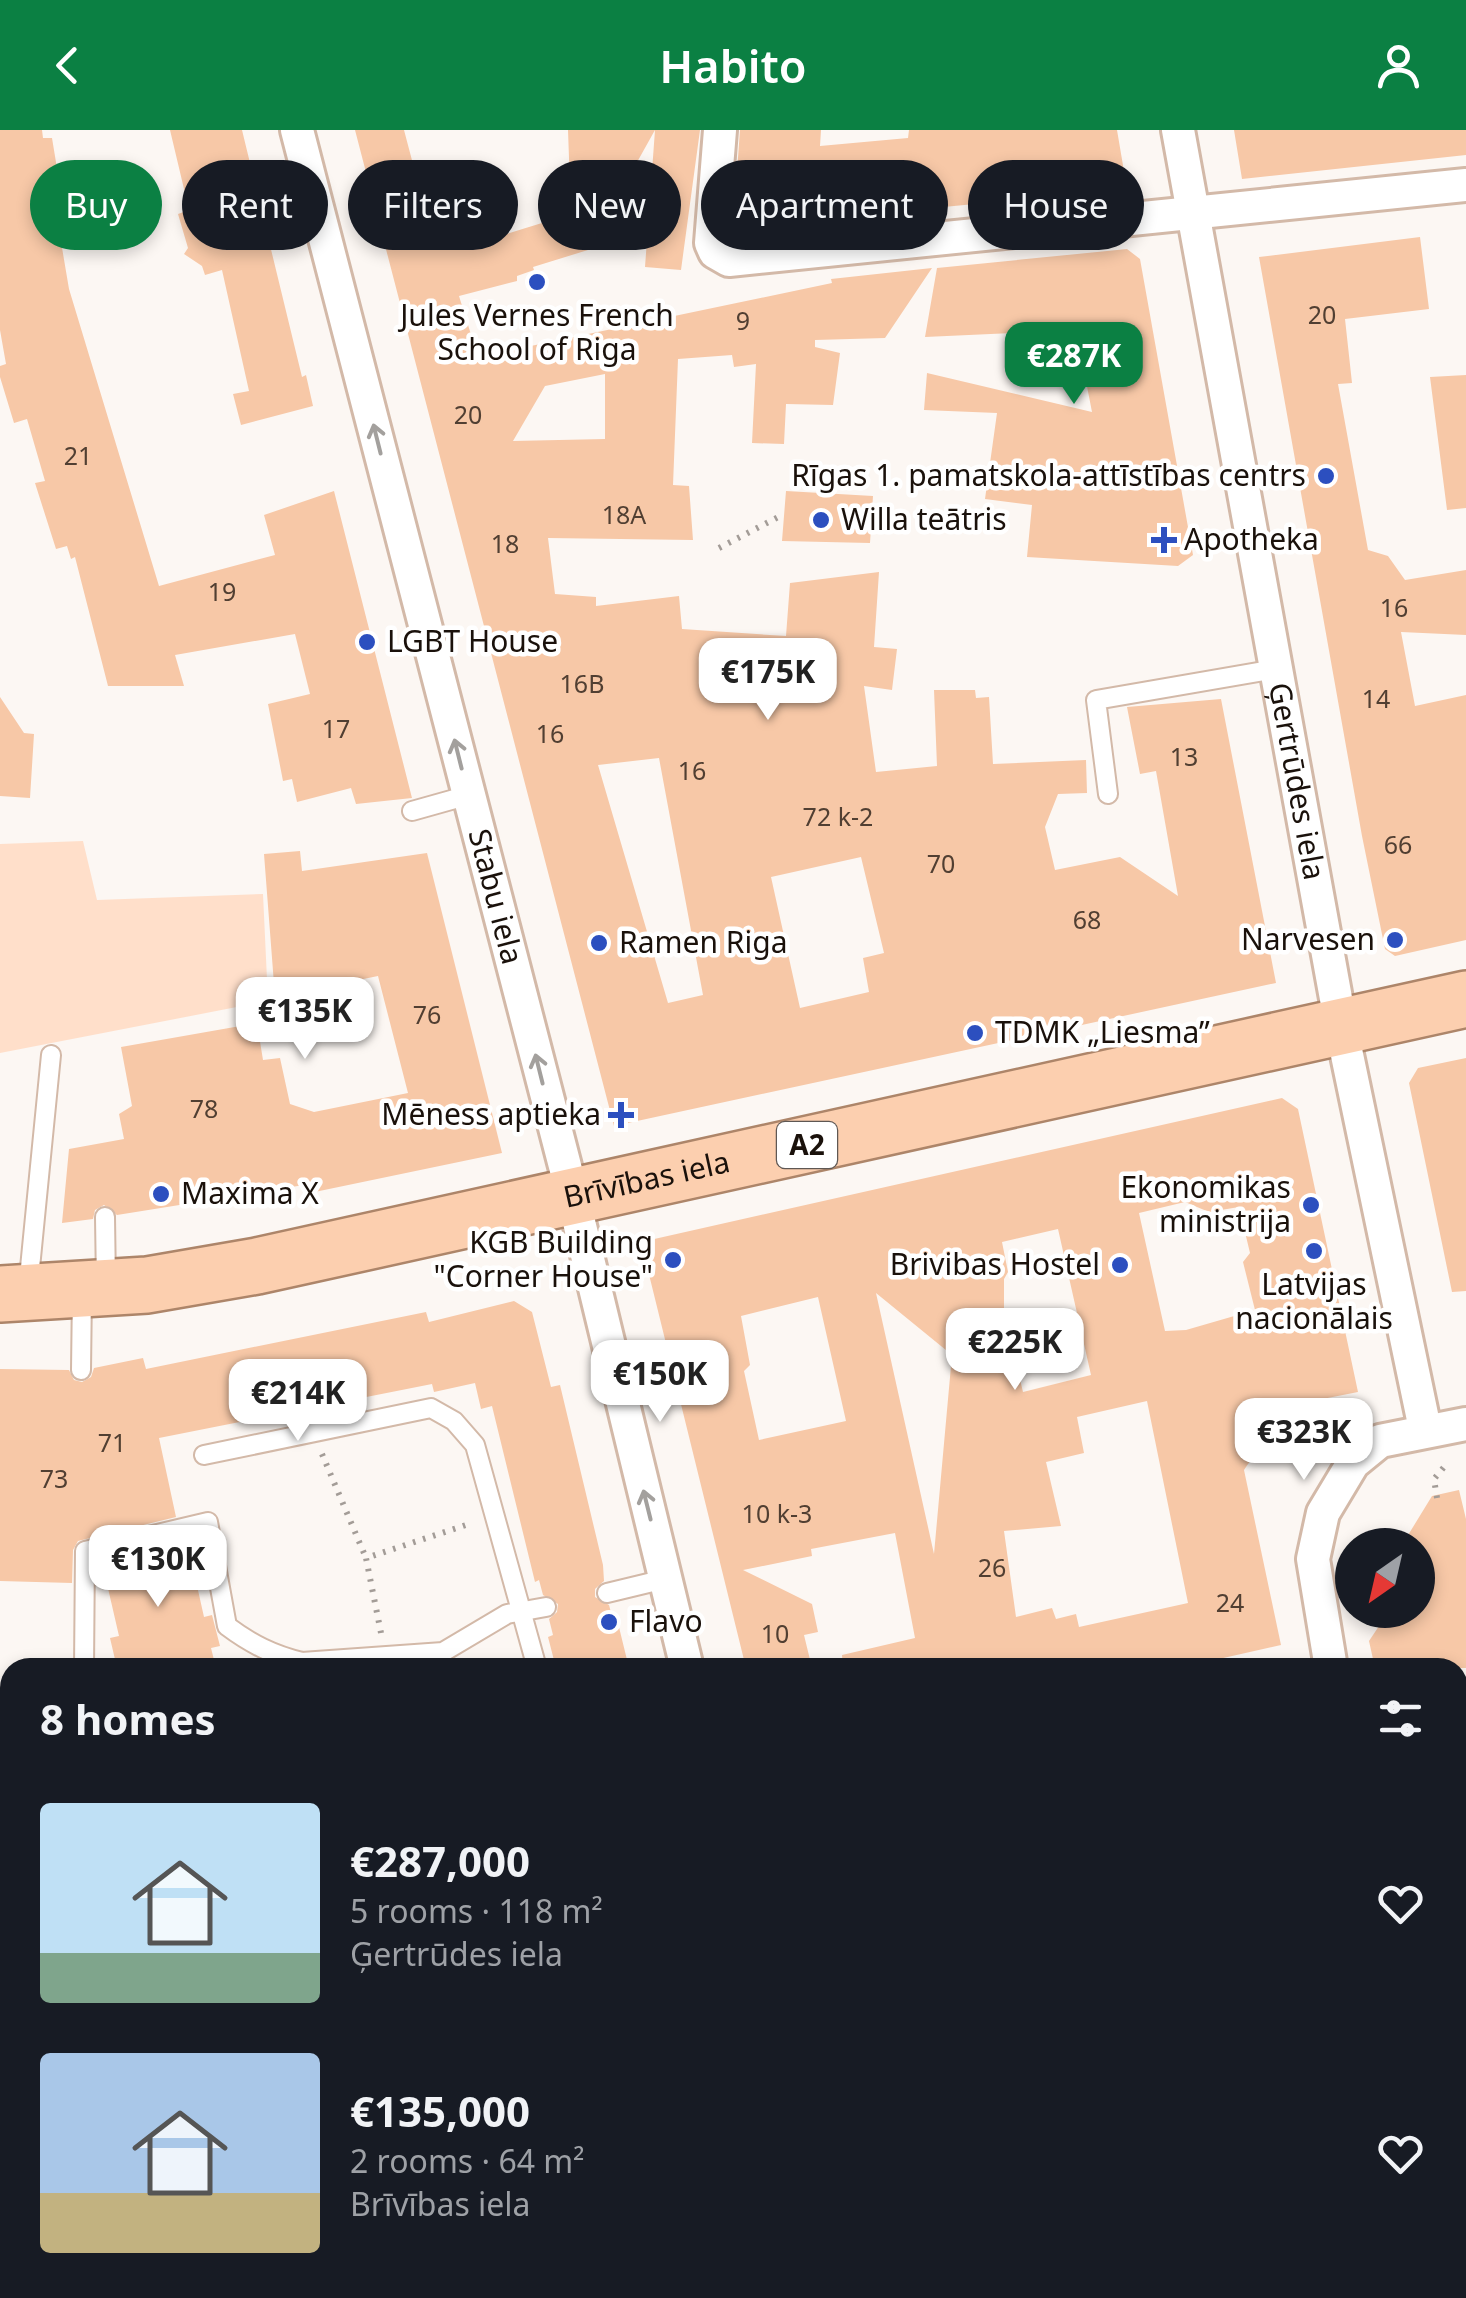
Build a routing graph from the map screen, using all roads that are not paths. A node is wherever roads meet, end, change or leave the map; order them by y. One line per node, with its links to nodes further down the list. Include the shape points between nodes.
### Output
1 (297, 130): 8 (street, Stabu iela, one-way to 1)
2 (720, 130): 5 (street, via 711,243 729,260)
3 (1178, 130): 5 (street, Ģertrūdes iela)
4 (1466, 185): 5 (street)
5 (1194, 214): 6 (street, Ģertrūdes iela)
6 (1276, 668): 7 (lane, via 1096,700); 11 (street, Ģertrūdes iela)
7 (1108, 794)
8 (468, 795): 9 (lane); 13 (street, Stabu iela, one-way to 8)
9 (412, 811)
10 (1466, 999): 11 (highway, Brīvības iela / A2)
11 (1341, 1026): 13 (highway, Brīvības iela / A2); 19 (street, Ģertrūdes iela)
12 (51, 1054): 16 (lane)
13 (572, 1197): 15 (highway, Brīvības iela / A2, via 257,1266); 21 (street, Stabu iela, one-way to 13)
14 (105, 1217): 15 (lane)
15 (94, 1291): 16 (highway, Brīvības iela / A2); 17 (lane)
16 (14, 1294)
17 (81, 1370)
18 (1466, 1424): 19 (street)
19 (1426, 1429): 30 (street, via 1380,1441 1353,1463 1323,1513 1313,1560)
20 (204, 1455): 24 (lane, via 430,1408 454,1421 475,1445)
21 (665, 1579): 22 (lane); 29 (street, Stabu iela)
22 (606, 1593)
23 (546, 1607): 24 (lane)
24 (524, 1611): 27 (lane); 28 (lane)
25 (84, 1658): 26 (lane, via 85,1551 208,1522 228,1626 252,1645)
26 (290, 1658)
27 (423, 1658)
28 (535, 1658)
29 (685, 1658)
30 (1329, 1658)

